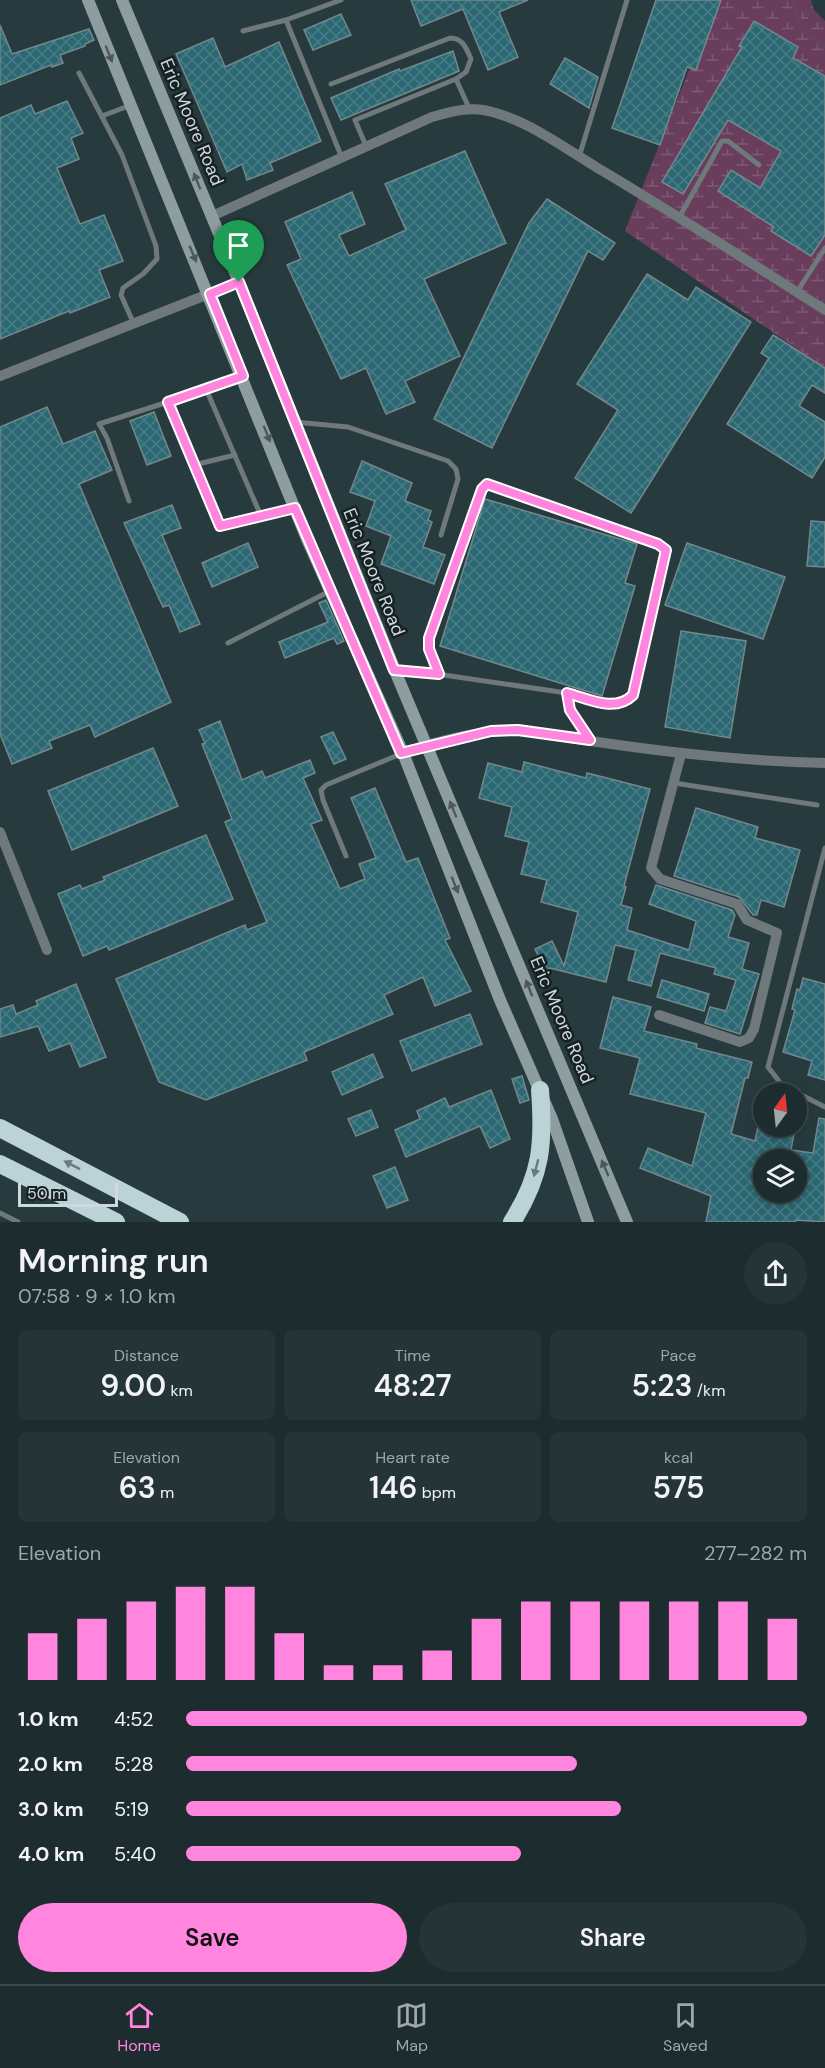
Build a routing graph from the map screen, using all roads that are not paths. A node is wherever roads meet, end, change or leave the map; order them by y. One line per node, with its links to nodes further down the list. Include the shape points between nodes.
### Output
1 (88, 0): 10 (street, one-way to 10)
2 (122, 0): 17 (street, Eric Moore Road, one-way to 2)
3 (341, 0): 5 (lane)
4 (627, 0): 14 (lane)
5 (286, 20): 6 (lane); 15 (lane)
6 (243, 31)
7 (79, 73): 12 (lane)
8 (456, 79): 9 (lane, via 466,72 471,58 463,42 450,38); 11 (lane); 13 (lane, via 355,120)
9 (331, 84)
10 (131, 105): 12 (lane); 22 (street, one-way to 22)
11 (469, 108): 13 (street, via 432,117); 14 (street, via 500,114)
12 (102, 116): 24 (lane, via 122,155 156,246 157,260 123,288 121,295)
13 (367, 148): 15 (street)
14 (579, 157): 18 (street)
15 (342, 158): 17 (street)
16 (759, 165): 18 (lane, via 728,141 722,141)
17 (212, 216): 20 (street, Eric Moore Road)
18 (680, 216): 21 (street)
19 (825, 248): 21 (lane)
20 (239, 282): 22 (street); 29 (street, Eric Moore Road)
21 (797, 292): 23 (street)
22 (210, 294): 24 (street); 26 (street)
23 (825, 310)
24 (133, 322): 25 (street)
25 (0, 376)
26 (243, 376): 27 (lane); 33 (street, one-way to 33)
27 (206, 389): 28 (lane); 30 (lane)
28 (168, 402): 31 (lane); 32 (lane, via 99,424)
29 (293, 422): 35 (lane, via 348,427 448,461 456,468 458,479); 38 (street, Eric Moore Road)
30 (235, 455): 31 (lane); 34 (lane)
31 (194, 465): 34 (lane, via 220,526)
32 (129, 501)
33 (295, 508): 34 (lane); 36 (street)
34 (261, 516)
35 (441, 535)
36 (330, 591): 37 (lane); 43 (street)
37 (228, 643)
38 (394, 670): 39 (lane); 42 (street, Eric Moore Road)
39 (439, 674): 40 (lane); 40 (lane, via 429,638 487,484 666,550 633,695 625,703 610,705)
40 (567, 693): 41 (lane, via 570,710)
41 (590, 740): 42 (street, via 518,730 491,731); 44 (street)
42 (427, 744): 43 (street); 63 (street, Eric Moore Road, one-way to 42)
43 (403, 753): 50 (lane, via 321,790); 53 (street, one-way to 53, via 500,1000)
44 (681, 754): 45 (street); 46 (street)
45 (825, 763)
46 (674, 783): 47 (lane); 52 (street, via 651,868 654,874 737,904 747,920 777,933 749,1038 740,1042)
47 (817, 805)
48 (0, 832): 51 (street)
49 (825, 848): 54 (lane, via 768,1067 782,1085)
50 (346, 856)
51 (47, 950)
52 (659, 1015)
53 (540, 1090): 61 (highway, one-way to 61, via 541,1146 525,1201); 62 (street)
54 (825, 1107)
55 (0, 1128): 60 (highway, one-way to 55)
56 (0, 1164): 59 (highway)
57 (0, 1213): 58 (lane)
58 (18, 1222)
59 (116, 1222)
60 (180, 1222)
61 (512, 1222)
62 (588, 1222)
63 (627, 1222)

